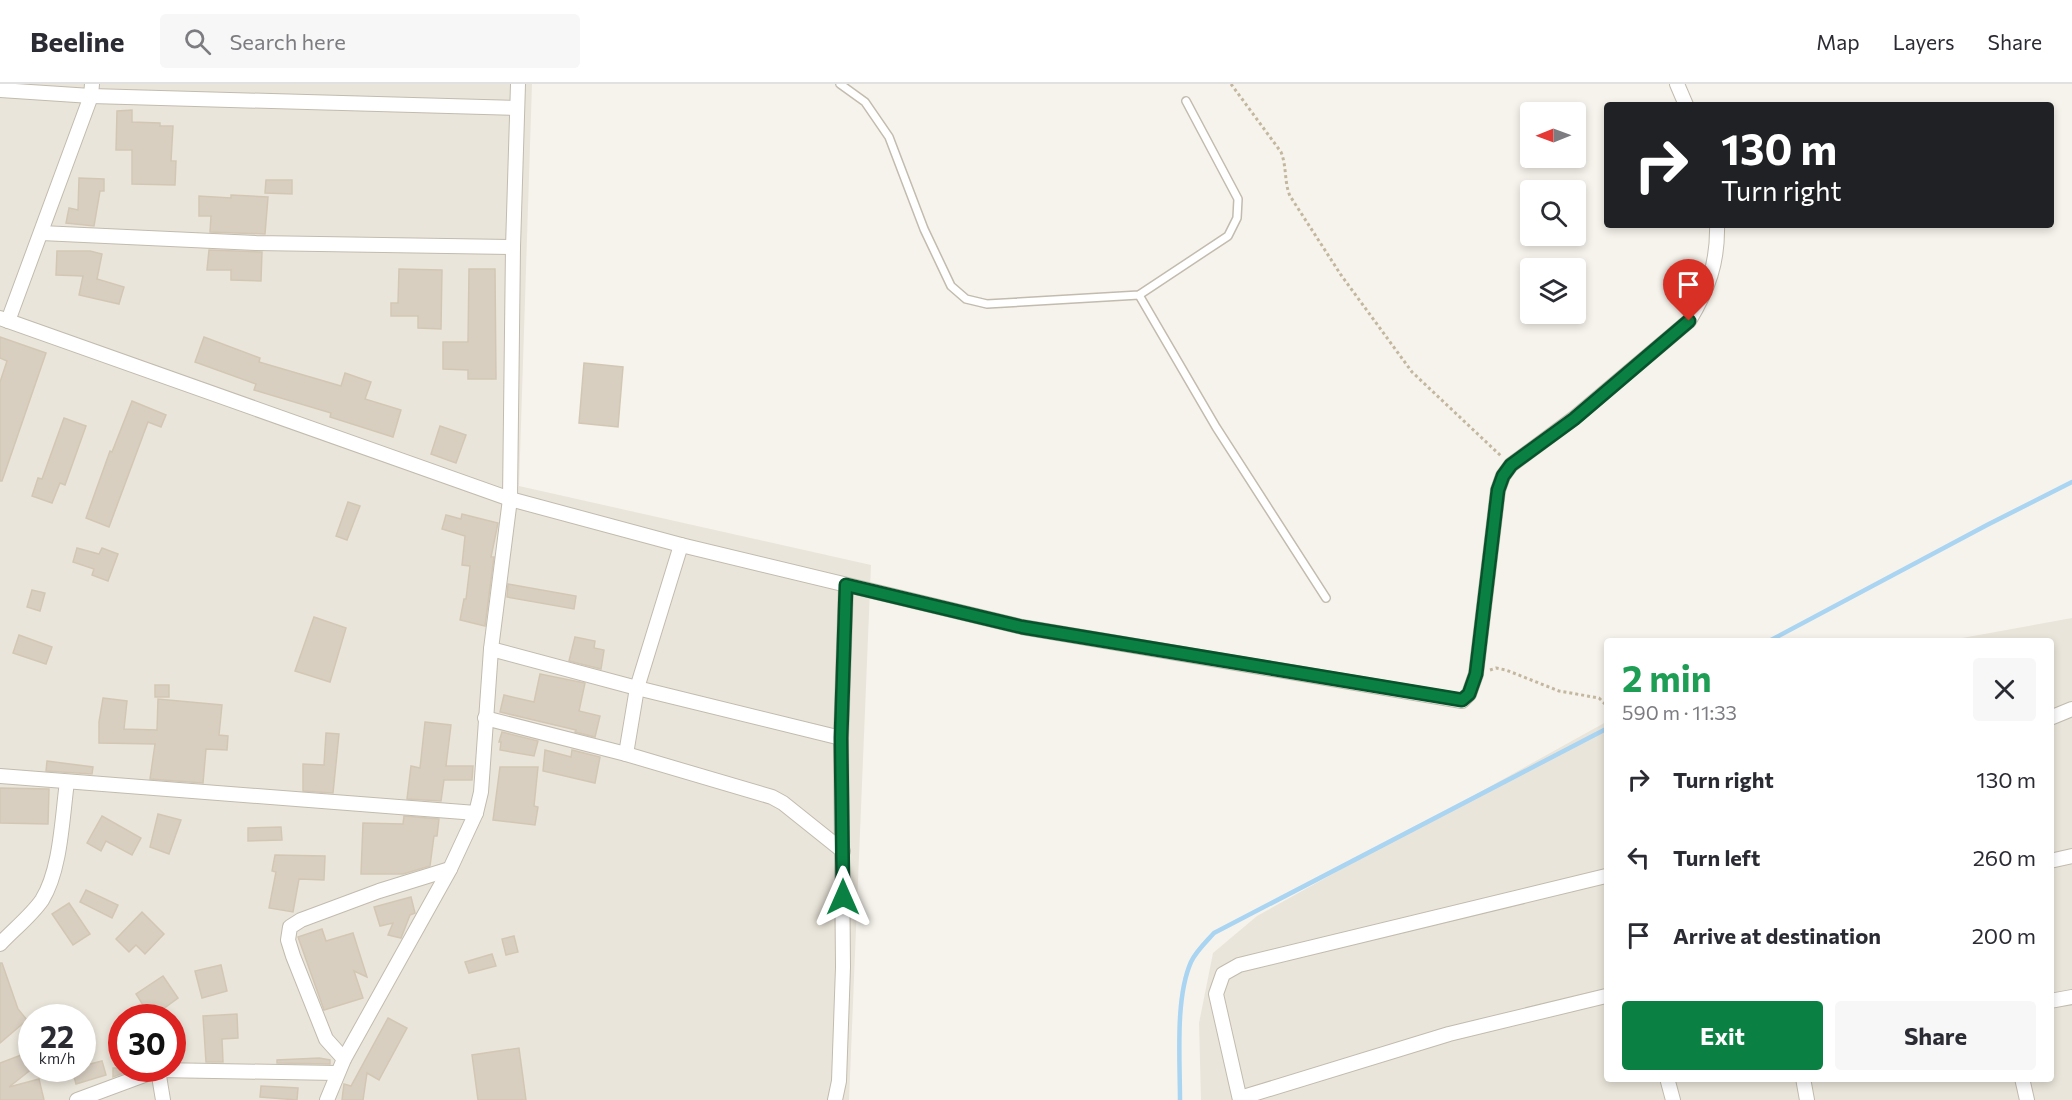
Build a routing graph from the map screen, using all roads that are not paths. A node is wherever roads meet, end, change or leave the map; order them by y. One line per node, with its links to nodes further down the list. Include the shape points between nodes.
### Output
1 (518, 84): 8 (street)
2 (840, 84): 12 (lane, via 865,102 889,137 924,229 951,286 966,299 987,304)
3 (1677, 84): 7 (street)
4 (0, 90): 5 (street)
5 (91, 90): 8 (street); 10 (street)
6 (1186, 101): 12 (lane, via 1238,199 1237,218 1228,237)
7 (1685, 102)
8 (517, 108): 11 (street)
9 (1717, 228): 16 (street, via 1712,276 1689,321 1574,419 1511,465 1503,476 1498,490 1475,677 1469,694 1462,700 1022,627)
10 (41, 233): 11 (street, via 256,243); 13 (street)
11 (513, 247): 14 (street)
12 (1139, 295): 17 (lane, via 1216,427)
13 (4, 320): 14 (street)
14 (510, 499): 15 (street); 18 (street)
15 (681, 545): 16 (street); 19 (street)
16 (846, 585): 23 (street)
17 (1326, 598)
18 (491, 649): 19 (street); 22 (street)
19 (637, 688): 23 (street); 24 (street)
20 (2072, 709): 21 (street)
21 (2054, 716)
22 (485, 718): 24 (street); 27 (street)
23 (841, 738): 28 (street)
24 (626, 754): 28 (street, via 772,796)
25 (0, 776): 26 (street)
26 (67, 782): 27 (street); 33 (street, via 50,886)
27 (476, 813): 31 (street)
28 (843, 851): 49 (street, via 839,1081)
29 (2072, 856): 30 (street)
30 (2054, 860)
31 (450, 869): 37 (street); 37 (street, via 290,927 288,940 326,1039)
32 (1604, 876): 45 (street, via 1239,965 1223,974 1216,994)
33 (0, 944)
34 (1604, 996): 45 (street, via 1449,1035)
35 (2072, 997): 36 (street)
36 (2054, 1000)
37 (344, 1059): 39 (street)
38 (186, 1070): 39 (street)
39 (336, 1073): 48 (street)
40 (126, 1082): 46 (street)
41 (160, 1082): 47 (street)
42 (1668, 1082): 50 (street)
43 (1804, 1082): 51 (street)
44 (2023, 1082): 52 (street)
45 (1240, 1099)
46 (77, 1100)
47 (163, 1100)
48 (327, 1100)
49 (835, 1100)
50 (1673, 1100)
51 (1807, 1100)
52 (2027, 1100)

